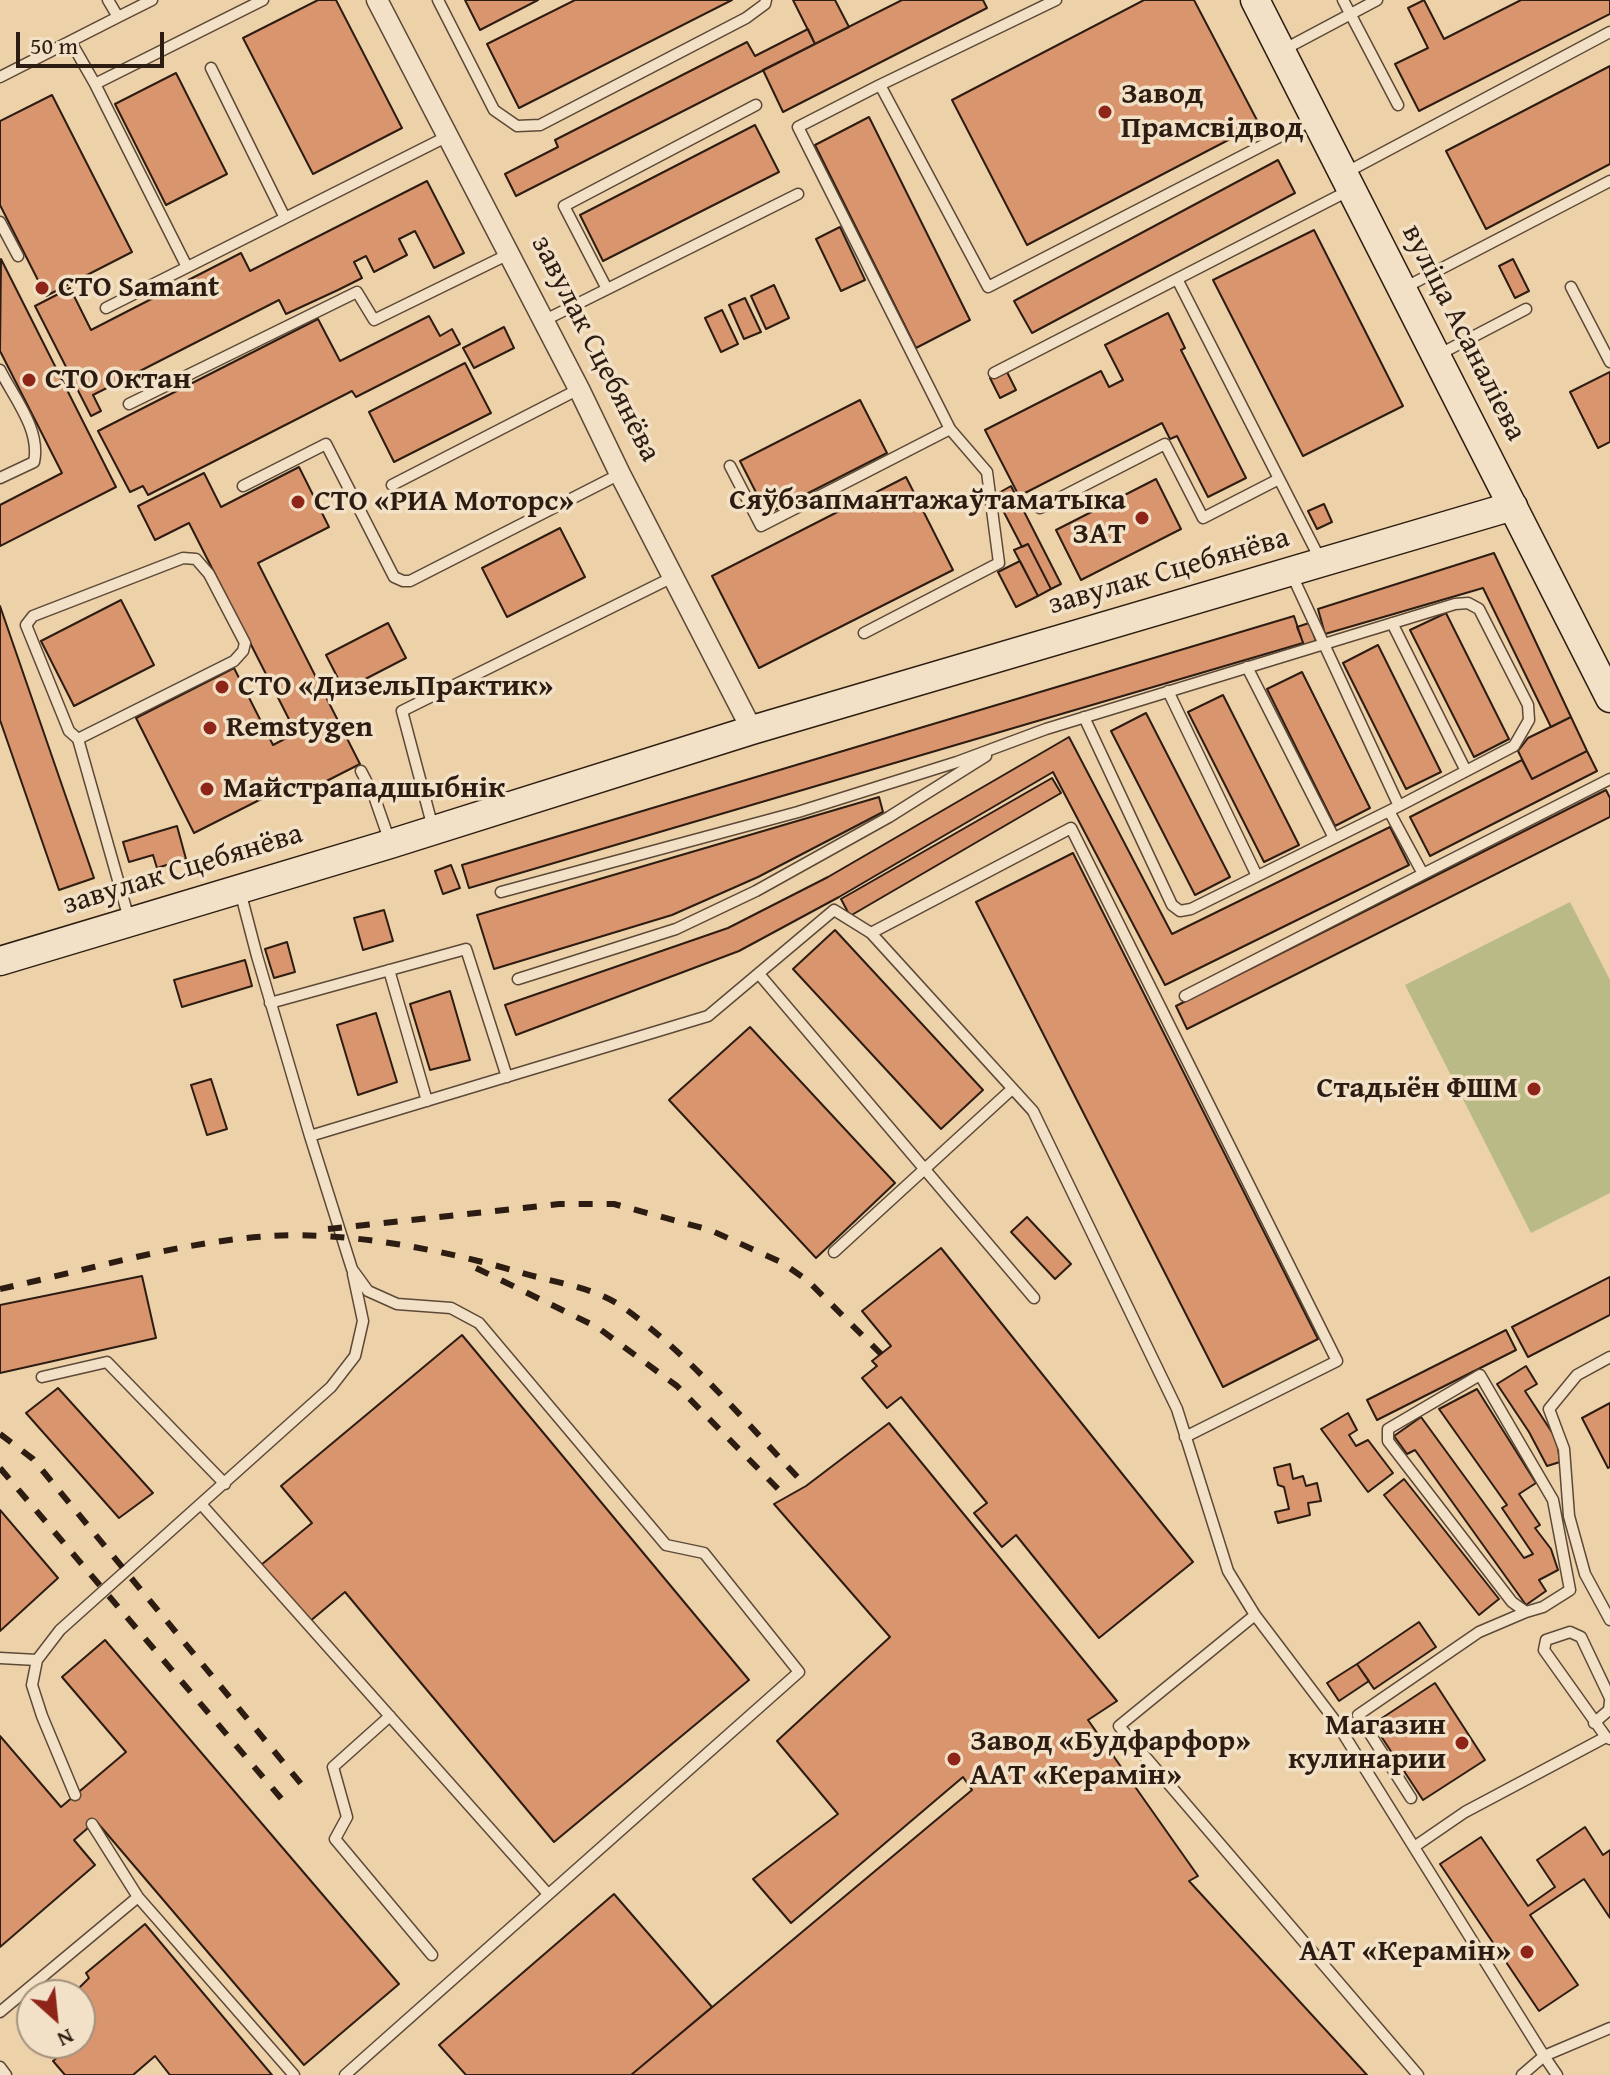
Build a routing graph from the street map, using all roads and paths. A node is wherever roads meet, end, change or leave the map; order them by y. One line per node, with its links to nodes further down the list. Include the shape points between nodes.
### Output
1 (108, 0): 12 (lane)
2 (152, 0): 12 (lane)
3 (263, 0): 18 (lane)
4 (377, 0): 23 (street, завулак Сцебянёва)
5 (438, 0): 6 (lane, via 494,110 517,126 540,125 746,18)
6 (766, 0)
7 (1056, 0): 19 (lane)
8 (1255, 0): 15 (street, вуліца Асаналіева)
9 (1343, 0): 11 (lane)
10 (1377, 0): 11 (lane)
11 (1350, 14): 15 (lane); 21 (lane)
12 (118, 17): 14 (lane)
13 (1610, 32): 24 (lane)
14 (71, 42): 17 (lane); 18 (lane)
15 (1281, 51): 22 (street, вуліца Асаналіева)
16 (211, 68): 27 (lane)
17 (0, 77)
18 (95, 84): 31 (lane)
19 (880, 85): 22 (lane, via 988,287); 45 (lane, via 798,127)
20 (756, 105): 34 (lane, via 564,206)
21 (1398, 105)
22 (1315, 118): 24 (street, вуліца Асаналіева)
23 (448, 136): 27 (lane); 29 (street, завулак Сцебянёва)
24 (1348, 181): 32 (lane); 35 (street, вуліца Асаналіева)
25 (1610, 181): 35 (lane)
26 (798, 194): 34 (lane)
27 (285, 218): 31 (lane)
28 (0, 222): 30 (lane)
29 (509, 254): 38 (street, завулак Сцебянёва); 44 (lane, via 374,320 357,292)
30 (18, 256)
31 (187, 267): 36 (lane)
32 (1177, 279): 41 (lane); 49 (lane)
33 (1571, 287): 40 (lane)
34 (607, 289): 38 (lane)
35 (1402, 289): 39 (street, вуліца Асаналіева)
36 (106, 308)
37 (1526, 309): 39 (lane)
38 (543, 321): 43 (street, завулак Сцебянёва)
39 (1437, 356): 52 (street, вуліца Асаналіева)
40 (1610, 362)
41 (994, 373)
42 (1, 375): 48 (lane, via 36,449 34,462)
43 (579, 389): 47 (street, завулак Сцебянёва); 50 (lane)
44 (129, 404)
45 (950, 429): 46 (lane, via 761,526); 58 (lane, via 987,472 999,563)
46 (730, 466)
47 (620, 474): 51 (lane, via 410,581 394,577 326,444); 56 (street, завулак Сцебянёва)
48 (0, 478)
49 (1279, 479): 53 (lane, via 1203,518 1165,444); 54 (lane)
50 (392, 485)
51 (243, 486)
52 (1513, 506): 54 (street, завулак Сцебянёва); 62 (street, вуліца Асаналіева)
53 (1040, 508)
54 (1322, 562): 55 (street, завулак Сцебянёва)
55 (1290, 572): 59 (lane); 64 (street, завулак Сцебянёва)
56 (673, 577): 64 (street, завулак Сцебянёва); 71 (lane, via 402,711)
57 (1392, 623): 59 (lane); 68 (lane); 68 (lane, via 1455,604 1479,609 1528,705 1529,720 1514,746)
58 (864, 633)
59 (1324, 644): 60 (lane); 70 (lane)
60 (1247, 667): 61 (lane); 72 (lane)
61 (1168, 691): 63 (lane); 75 (lane)
62 (1610, 698)
63 (1084, 717): 66 (lane); 75 (lane, via 1172,905 1180,911 1191,909)
64 (752, 730): 71 (street, завулак Сцебянёва)
65 (78, 739): 65 (lane, via 69,731 26,625 33,616 183,558 196,559 245,643 243,651 234,661); 78 (lane)
66 (1001, 747): 77 (lane, via 798,812); 83 (lane, via 756,891 676,929)
67 (361, 771): 73 (lane)
68 (1466, 771): 70 (lane)
69 (1610, 779): 74 (lane)
70 (1394, 808): 72 (lane); 74 (lane)
71 (433, 830): 73 (street, завулак Сцебянёва)
72 (1334, 838): 75 (lane)
73 (390, 844): 76 (street, завулак Сцебянёва)
74 (1423, 874): 84 (lane)
75 (1257, 876)
76 (239, 889): 78 (street, завулак Сцебянёва); 85 (lane)
77 (501, 892)
78 (130, 921): 80 (street, завулак Сцебянёва)
79 (871, 933): 82 (lane, via 834,910); 87 (lane); 96 (lane, via 1071,828 1337,1361)
80 (0, 961)
81 (389, 970): 85 (lane); 86 (lane, via 466,949); 88 (lane)
82 (759, 974): 86 (lane, via 708,1016); 90 (lane)
83 (518, 979)
84 (1185, 996)
85 (270, 1003): 89 (lane)
86 (507, 1077): 88 (lane)
87 (1012, 1089): 90 (lane); 96 (lane, via 1033,1111 1177,1409)
88 (427, 1101): 89 (lane)
89 (310, 1136): 92 (lane)
90 (924, 1171): 91 (lane); 93 (lane)
91 (834, 1252)
92 (352, 1269): 97 (lane, via 363,1321 355,1356 331,1387); 114 (lane, via 368,1291 397,1304 451,1308 479,1323 666,1545 704,1553 799,1672)
93 (1034, 1298)
94 (1610, 1357): 99 (lane, via 1577,1375 1549,1409 1564,1449 1569,1516)
95 (42, 1377): 97 (lane, via 107,1362)
96 (1185, 1437): 102 (lane, via 1228,1571)
97 (225, 1484): 98 (lane)
98 (201, 1504): 105 (lane, via 60,1630); 107 (lane)
99 (1592, 1586): 100 (lane); 103 (lane)
100 (1570, 1590): 101 (lane); 101 (lane, via 1553,1500 1480,1375 1388,1429 1388,1441 1512,1602)
101 (1526, 1612): 111 (lane, via 1479,1632 1358,1715)
102 (1255, 1615): 113 (lane, via 1336,1722); 124 (lane, via 1119,1726)
103 (1610, 1620)
104 (0, 1658): 105 (lane)
105 (37, 1660): 110 (lane, via 32,1685)
106 (1610, 1700): 108 (lane, via 1609,1710); 108 (lane, via 1581,1637 1570,1632 1546,1640 1544,1650)
107 (390, 1716): 114 (lane); 116 (lane, via 333,1767 347,1817 335,1839)
108 (1594, 1723): 109 (lane)
109 (1608, 1738): 113 (lane, via 1465,1812)
110 (75, 1795)
111 (1411, 1798)
112 (92, 1824): 115 (lane)
113 (1414, 1847): 119 (lane)
114 (548, 1894): 123 (lane)
115 (138, 1897): 117 (lane); 122 (lane)
116 (432, 1955)
117 (0, 2012)
118 (1610, 2028): 119 (lane)
119 (1544, 2056): 125 (lane); 126 (lane)
120 (0, 2067): 121 (lane)
121 (6, 2075)
122 (294, 2075)
123 (345, 2075)
124 (1418, 2075)
125 (1522, 2075)
126 (1557, 2075)

